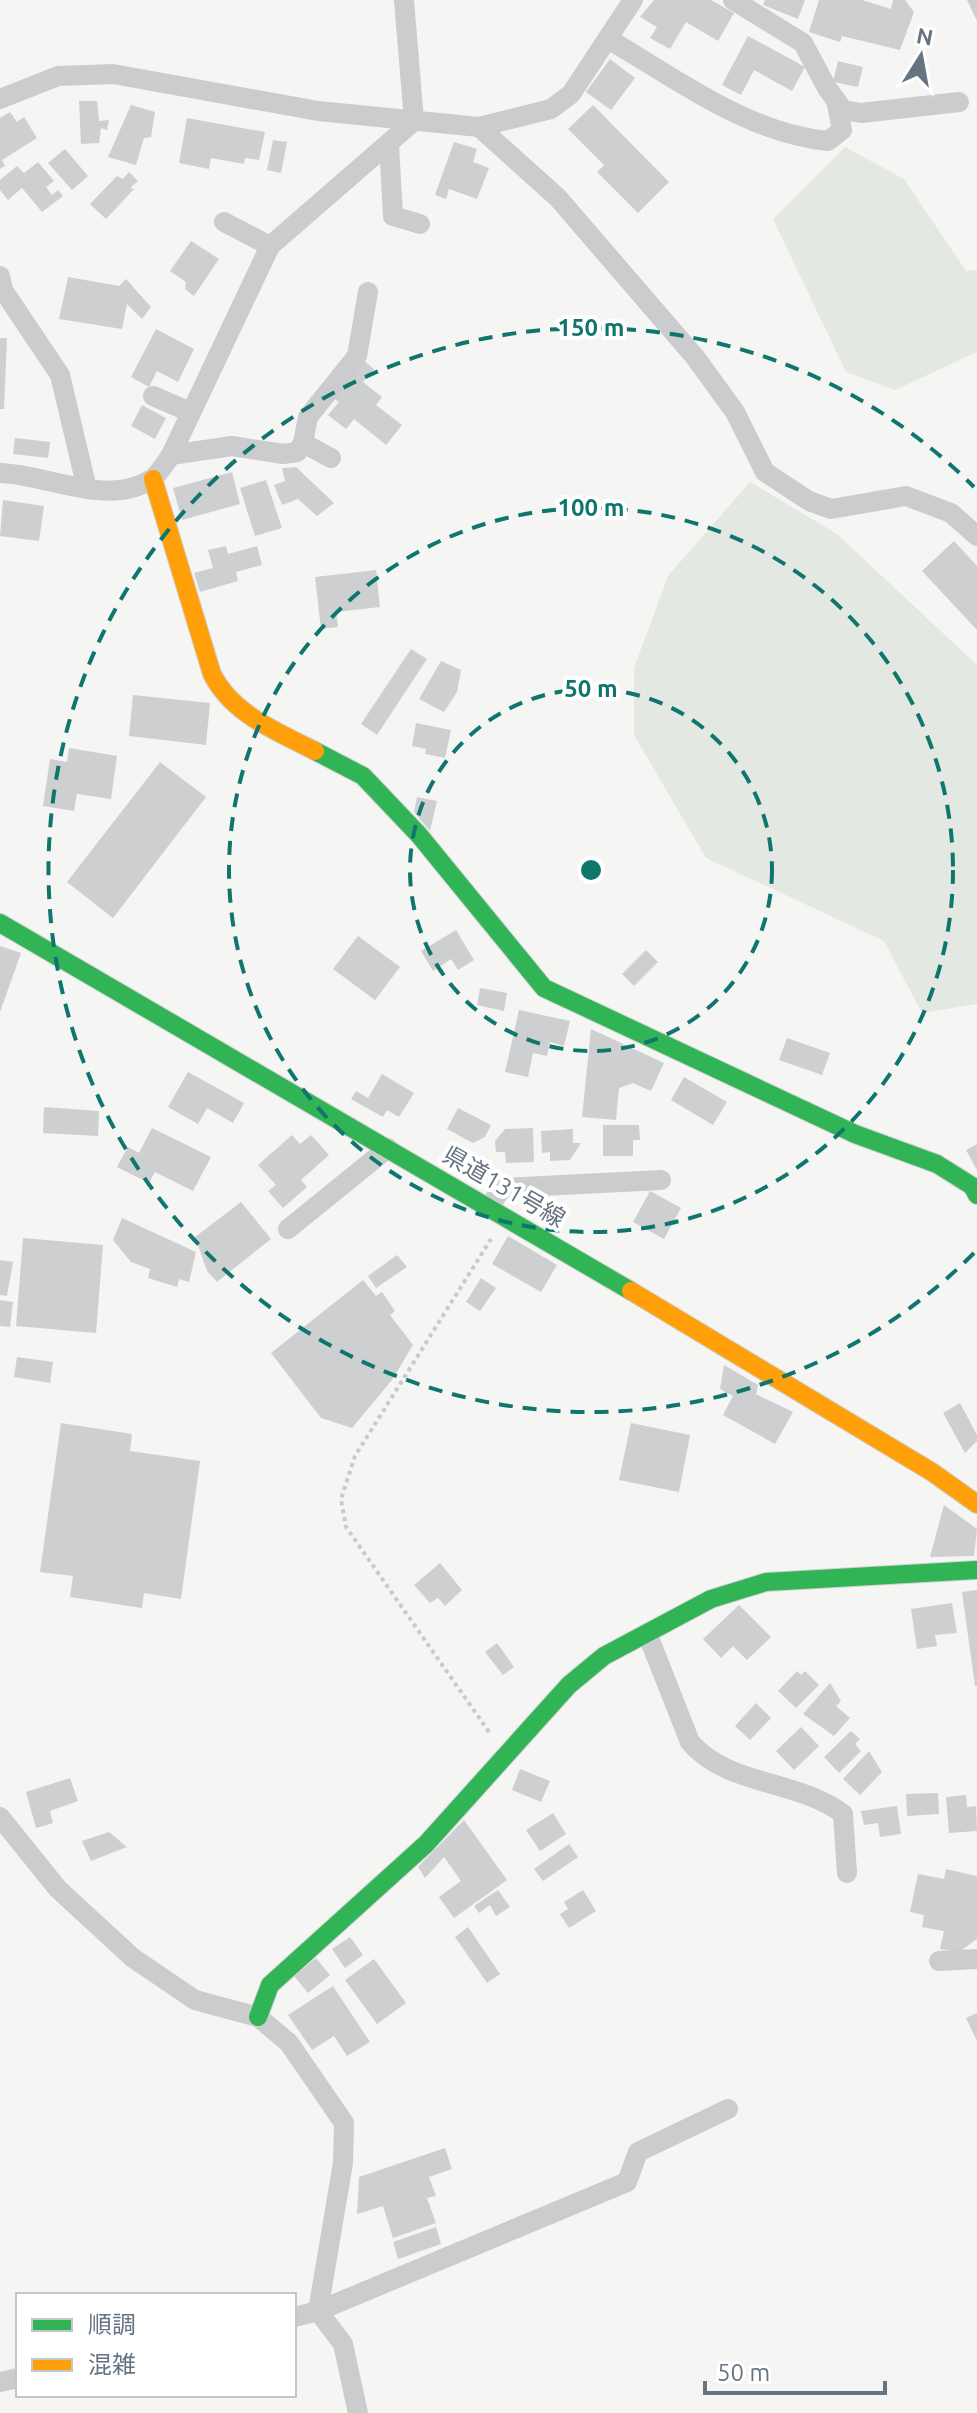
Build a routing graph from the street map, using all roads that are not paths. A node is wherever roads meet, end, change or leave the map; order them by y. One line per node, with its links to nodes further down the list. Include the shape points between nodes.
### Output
1 (404, 0): 8 (street)
2 (633, 0): 4 (street)
3 (733, 0): 6 (street, via 803,43)
4 (608, 39): 6 (street, via 740,115 793,137 828,141 842,130); 9 (street, via 571,94 551,109)
5 (0, 99): 8 (street, via 58,76 113,74 318,111)
6 (836, 100): 7 (street, via 843,110 861,113)
7 (959, 102)
8 (414, 121): 9 (street); 10 (street)
9 (479, 127): 24 (street, via 558,198 695,357 735,412 765,472 831,509 906,496 951,513)
10 (389, 144): 12 (street, via 393,216); 13 (street)
11 (224, 222): 13 (street)
12 (420, 224)
13 (270, 246): 17 (street)
14 (1, 286): 23 (street, via 60,375)
15 (368, 292): 18 (street, via 357,356 308,417)
16 (153, 396): 17 (street)
17 (190, 412): 19 (street)
18 (303, 443): 19 (street, via 297,452 283,454 232,446); 20 (street)
19 (171, 455): 22 (street)
20 (331, 458)
21 (0, 473): 23 (street)
22 (153, 479): 23 (street, via 121,489); 28 (street, via 221,692 268,727 363,776 419,835 544,988 855,1134 937,1164 972,1186)
23 (87, 489)
24 (977, 536)
25 (0, 923): 26 (street, 県道131号線)
26 (388, 1148): 29 (street, 県道131号線); 30 (street)
27 (661, 1180): 29 (street, via 502,1188)
28 (977, 1195)
29 (498, 1211): 31 (street, 県道131号線, via 798,1389)
30 (288, 1229)
31 (977, 1504)
32 (977, 1570): 33 (street, via 766,1582 711,1599)
33 (647, 1633): 35 (street, via 696,1749 720,1765 827,1802 843,1814); 38 (street, via 581,1675 426,1844 270,1985)
34 (0, 1817): 38 (street, via 58,1889 133,1958 195,2000)
35 (847, 1873)
36 (977, 1959): 37 (street)
37 (939, 1961)
38 (258, 2017): 40 (street, via 289,2043 344,2123 343,2163)
39 (728, 2109): 40 (street, via 638,2152 627,2182)
40 (318, 2311): 41 (street); 42 (street, via 343,2344)
41 (296, 2316)
42 (358, 2413)

